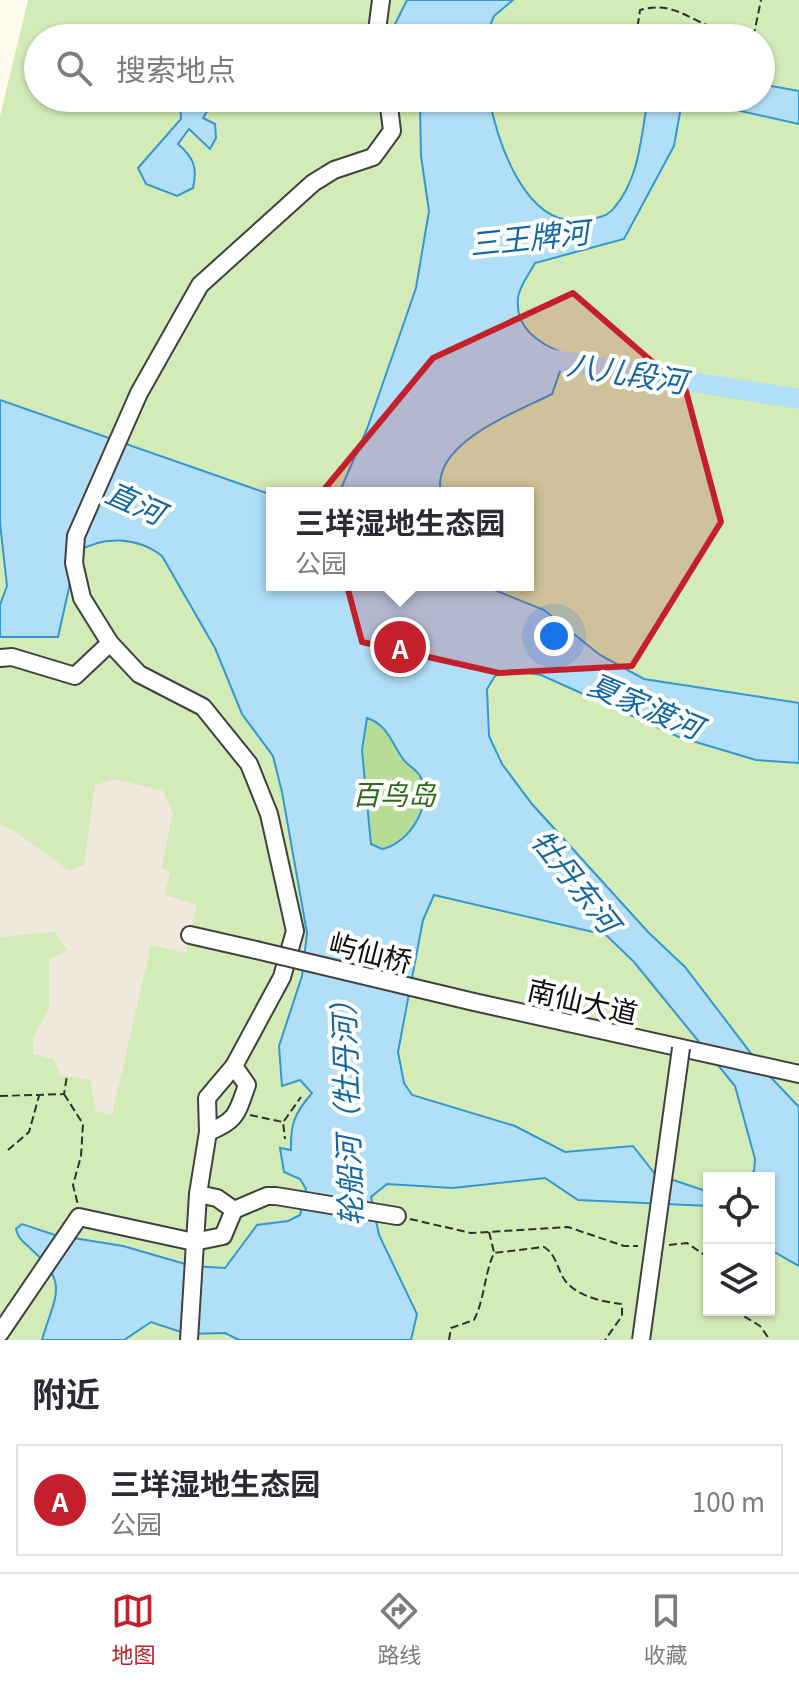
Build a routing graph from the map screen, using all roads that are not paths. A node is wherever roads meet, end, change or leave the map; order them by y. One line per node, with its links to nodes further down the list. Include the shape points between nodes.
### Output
1 (381, 0): 2 (street)
2 (378, 24)
3 (390, 112): 4 (street, via 392,131 373,157 313,183 200,285 124,424 76,536 74,563 82,598)
4 (110, 643): 5 (street, via 75,676); 9 (street, via 139,674 203,707 249,764 269,814 295,931 282,977)
5 (0, 658)
6 (190, 935): 7 (street, 屿仙桥, bridge)
7 (474, 1002): 8 (street, 南仙大道)
8 (681, 1048): 10 (street, 南仙大道); 18 (street, bridge)
9 (234, 1066): 11 (street, via 207,1098); 11 (street, via 247,1085 237,1113 230,1123)
10 (799, 1074)
11 (208, 1132): 12 (street)
12 (198, 1194): 13 (street, via 217,1198); 15 (street)
13 (234, 1210): 14 (street, via 267,1196); 15 (street, via 223,1236)
14 (397, 1216)
15 (194, 1248): 16 (street, via 79,1217); 17 (street)
16 (0, 1333)
17 (189, 1340)
18 (641, 1340)

